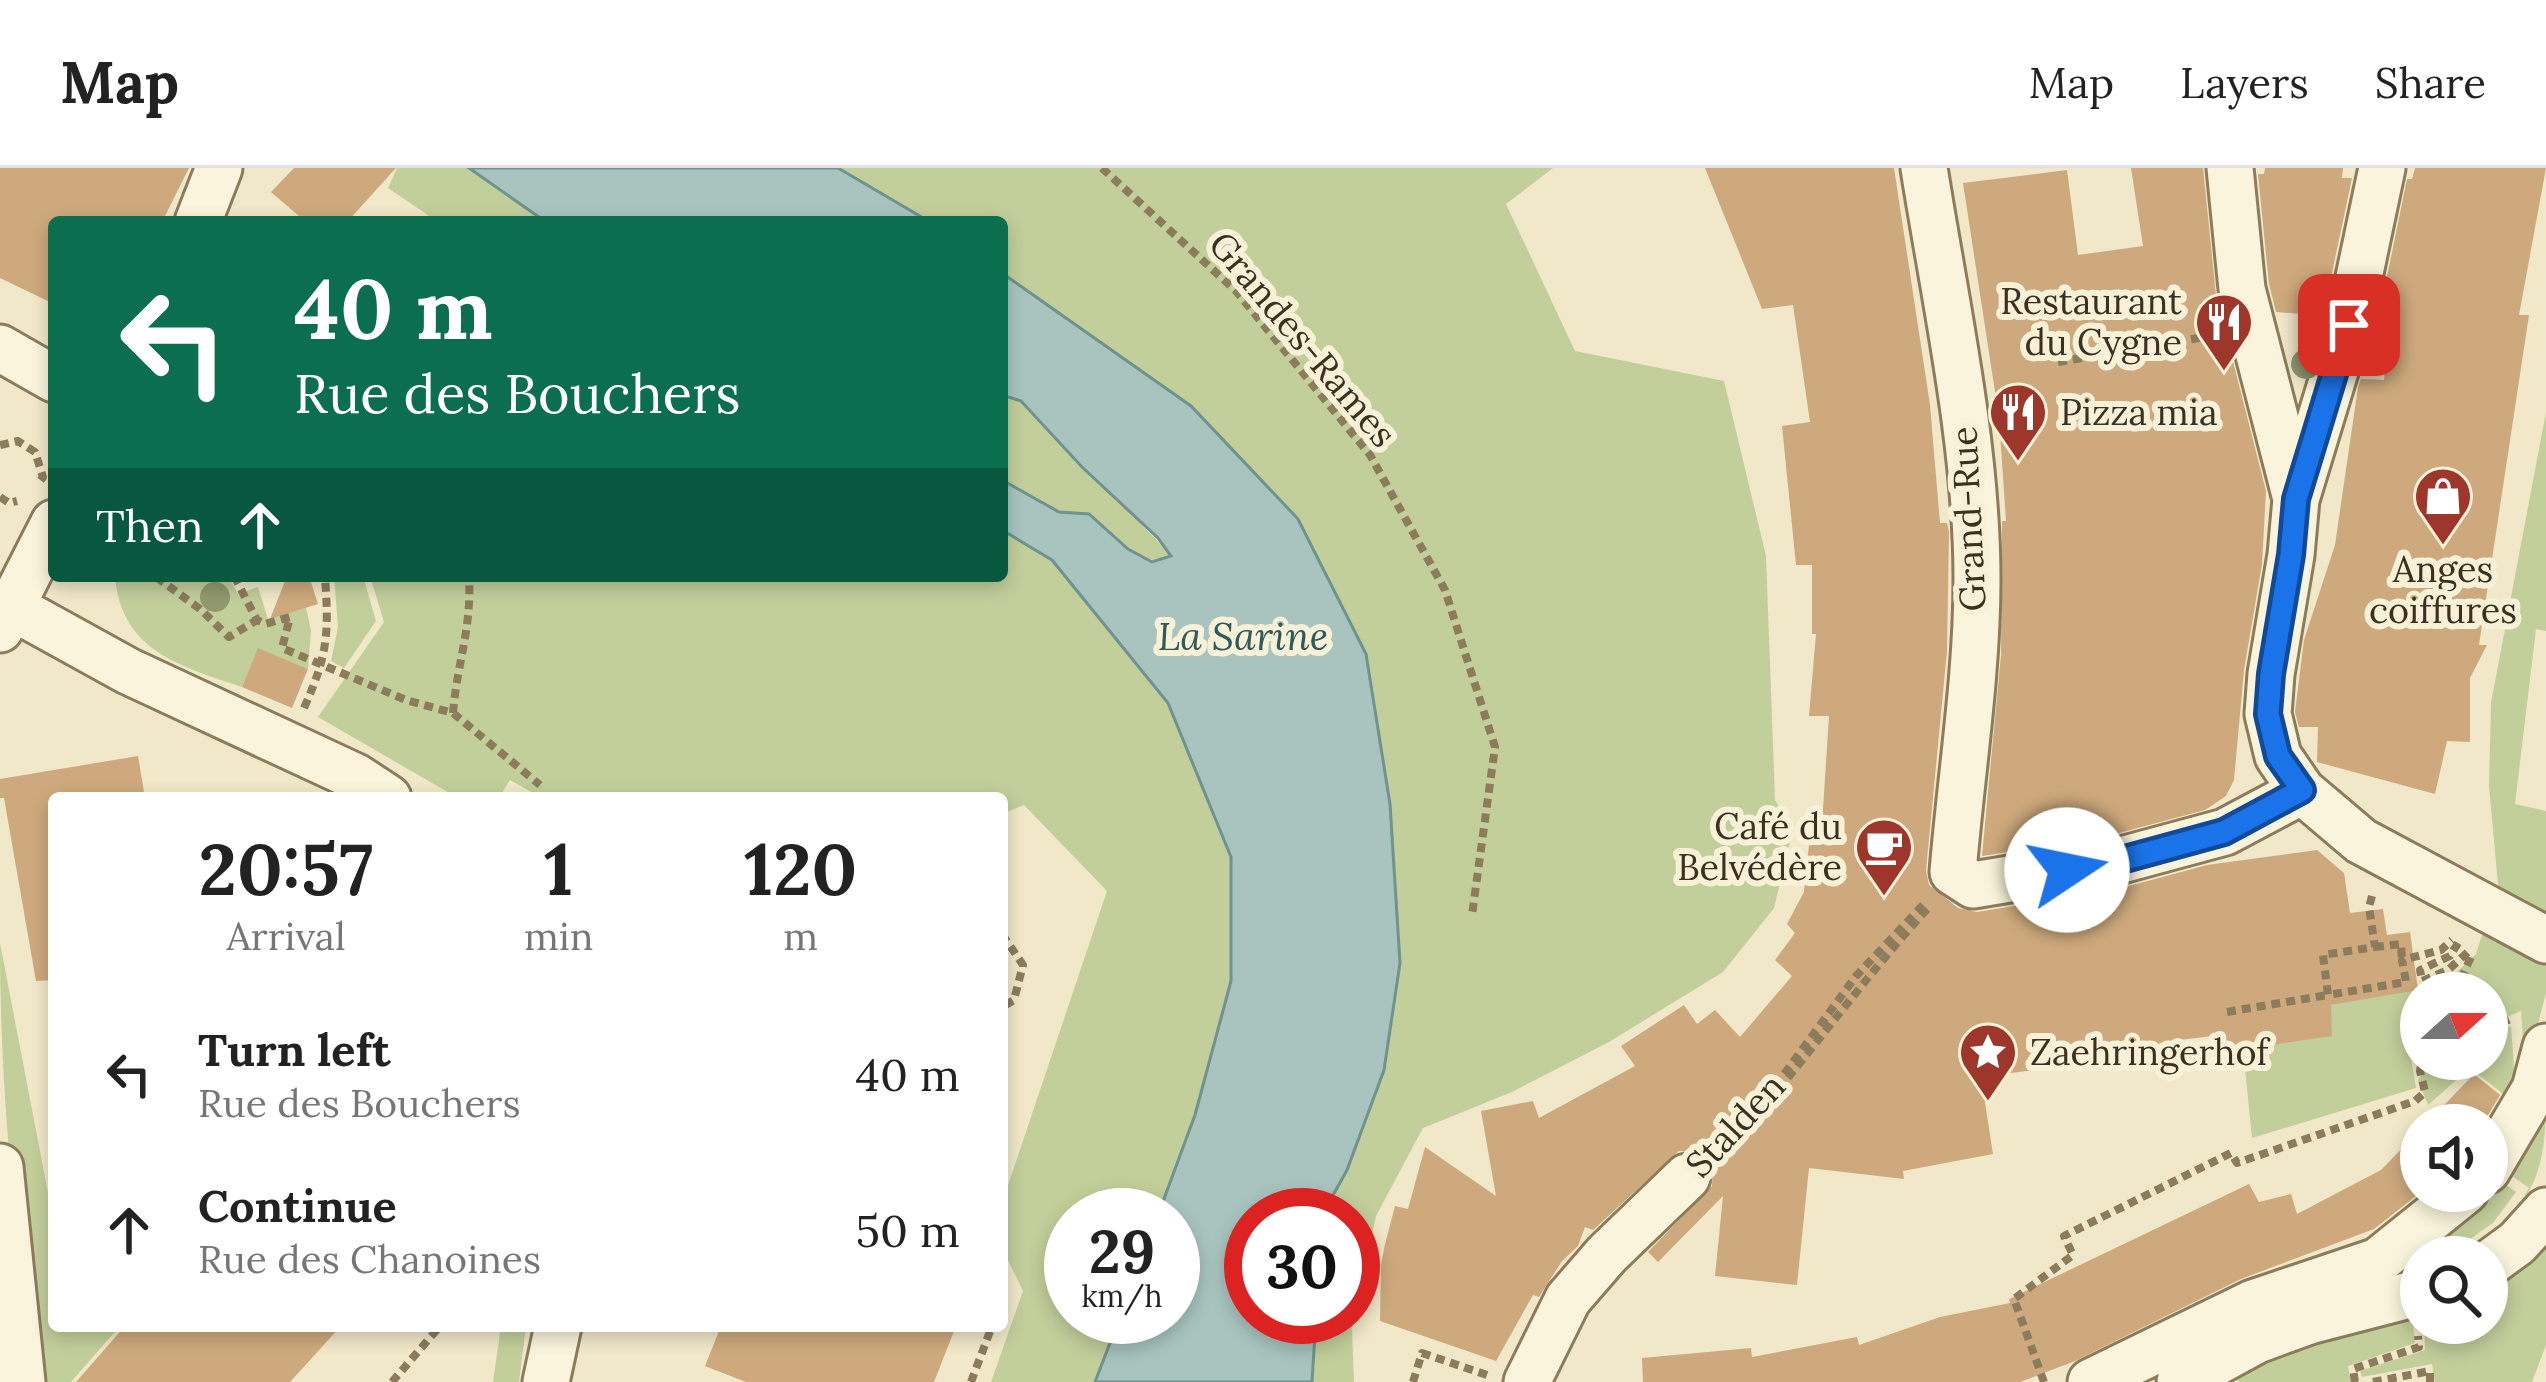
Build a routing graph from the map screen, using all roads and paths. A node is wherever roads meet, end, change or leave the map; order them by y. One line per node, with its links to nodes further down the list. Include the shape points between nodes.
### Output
1 (219, 168): 6 (street)
2 (1102, 168): 29 (path, Grandes-Rames, via 1236,291 1370,455 1444,590 1495,747)
3 (1924, 168): 27 (street, Grand-Rue, via 1958,379 1977,577 1971,690)
4 (2230, 168): 7 (street, via 2242,289)
5 (2382, 168): 13 (street, via 2349,325)
6 (200, 216)
7 (2256, 333): 9 (path); 13 (street)
8 (0, 348): 10 (street)
9 (2058, 362)
10 (48, 376)
11 (0, 446): 12 (path, via 18,441)
12 (35, 452)
13 (2296, 499): 25 (street, via 2268,714 2278,756)
14 (48, 535): 19 (street)
15 (163, 582): 20 (path, via 229,637)
16 (237, 582): 20 (path)
17 (325, 582): 21 (path)
18 (469, 582): 22 (path, via 467,645)
19 (6, 618): 23 (street)
20 (257, 620): 21 (path, via 290,617 282,648)
21 (324, 664): 22 (path); 23 (path)
22 (452, 712): 24 (path)
23 (286, 747): 26 (street)
24 (540, 784)
25 (2302, 790): 27 (street, via 2224,832 2114,862); 30 (street, via 2361,842)
26 (378, 792)
27 (1943, 888): 44 (path, Stalden, via 1856,976); 44 (path, via 1788,1082)
28 (2369, 907): 32 (path)
29 (1472, 915)
30 (2546, 940)
31 (1008, 943): 38 (path, via 1023,965)
32 (2375, 947): 33 (path, via 2401,944); 37 (path, via 2323,956)
33 (2402, 960): 34 (path, via 2458,943); 37 (path, via 2406,982)
34 (2420, 972)
35 (2443, 972): 36 (path, via 2468,949 2475,953)
36 (2466, 972)
37 (2328, 995): 39 (path)
38 (1008, 1004)
39 (2227, 1012)
40 (2532, 1031): 42 (street, via 2534,1089)
41 (2422, 1080): 60 (path, via 2425,1092 2415,1101 2236,1162 2231,1153 2064,1236 2073,1255 2014,1300)
42 (2508, 1134)
43 (0, 1167): 53 (street)
44 (1699, 1172): 59 (street, Stalden, via 1568,1299)
45 (2546, 1211): 47 (street)
46 (2439, 1212): 61 (street, via 2378,1261 2253,1303)
47 (2508, 1250)
48 (2400, 1309): 62 (street, via 2309,1321)
49 (435, 1332): 54 (path)
50 (557, 1332): 55 (street)
51 (990, 1332): 56 (path)
52 (2419, 1344): 63 (path, via 2353,1369)
53 (22, 1382)
54 (392, 1382)
55 (546, 1382)
56 (971, 1382)
57 (1413, 1382): 58 (path, via 1423,1352)
58 (1505, 1382)
59 (1526, 1382)
60 (2044, 1382)
61 (2091, 1382)
62 (2180, 1382)
63 (2355, 1382)
64 (2373, 1382): 65 (path, via 2430,1372)
65 (2430, 1382)

